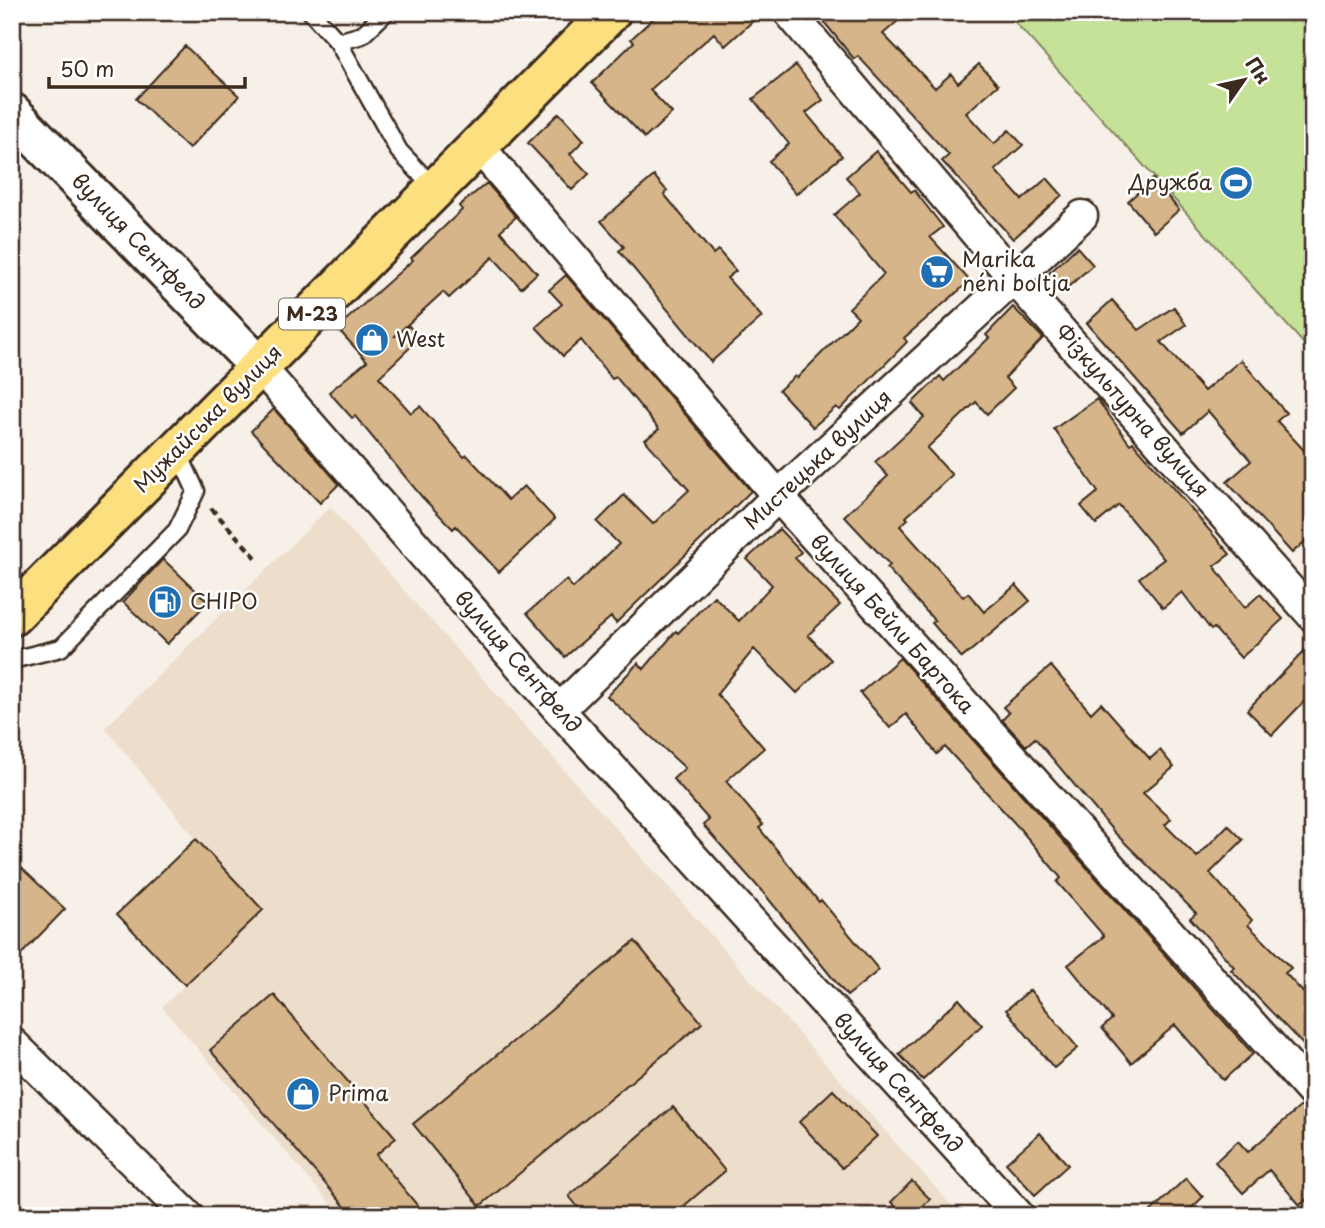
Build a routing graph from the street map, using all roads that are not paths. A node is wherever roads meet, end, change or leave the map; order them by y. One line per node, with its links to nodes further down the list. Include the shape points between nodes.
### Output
1 (311, 12): 5 (lane)
2 (386, 12): 5 (lane, via 362,35)
3 (611, 12): 7 (highway, Мужайська вулиця / М-23)
4 (789, 12): 10 (street, Фізкультурна вулиця)
5 (338, 41): 8 (lane, via 399,151)
6 (12, 113): 11 (street, вулиця Сентфелд)
7 (480, 147): 8 (highway, Мужайська вулиця / М-23); 13 (street, вулиця Бейли Бартока)
8 (437, 190): 11 (highway, Мужайська вулиця / М-23)
9 (1082, 216): 10 (street, Мистецька вулиця)
10 (1013, 276): 13 (street, Мистецька вулиця); 15 (street, Фізкультурна вулиця)
11 (259, 366): 12 (highway, Мужайська вулиця / М-23); 17 (street, вулиця Сентфелд)
12 (177, 450): 14 (highway, Мужайська вулиця / М-23); 16 (lane, via 196,491 177,530 61,648)
13 (778, 496): 17 (street, Мистецька вулиця); 19 (street, вулиця Бейли Бартока)
14 (12, 616)
15 (1313, 616)
16 (12, 660)
17 (559, 710): 21 (street, вулиця Сентфелд)
18 (12, 1043): 20 (street)
19 (1313, 1093)
20 (188, 1216)
21 (1019, 1216)

